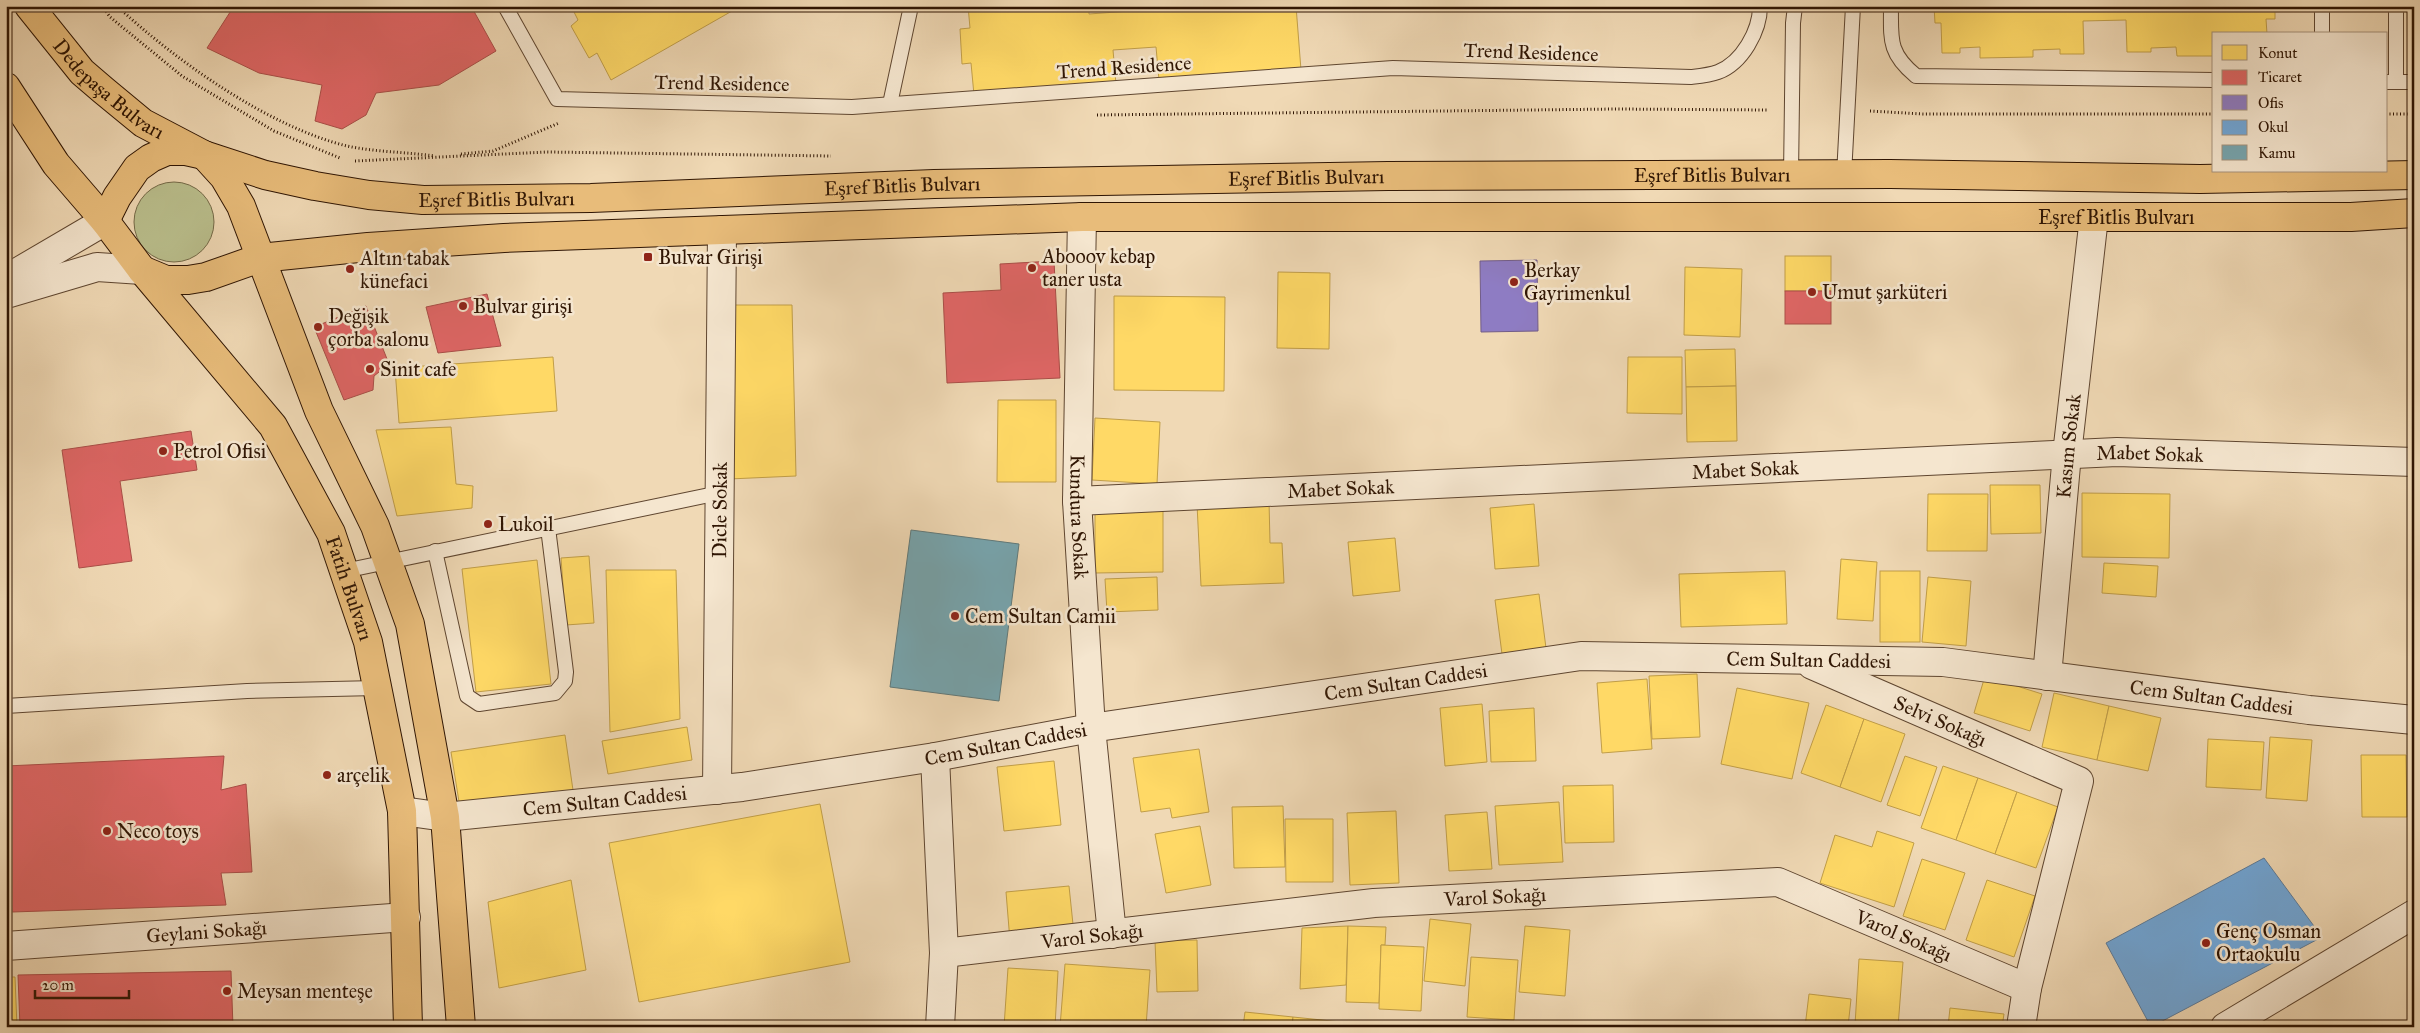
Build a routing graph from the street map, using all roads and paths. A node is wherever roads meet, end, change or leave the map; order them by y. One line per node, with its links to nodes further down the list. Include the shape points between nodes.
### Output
1 (29, 6): 25 (main road, Dedepaşa Bulvarı, via 82,72 96,84 143,123)
2 (102, 6): 26 (path, via 110,17 182,76 274,131 348,161 546,152)
3 (117, 6): 24 (path, via 203,75 283,123 348,146 439,156 493,151)
4 (505, 6): 17 (lane, Trend Residence, via 557,99 852,107)
5 (911, 6): 17 (lane)
6 (1760, 6): 17 (lane, Trend Residence, via 1760,18 1741,55 1720,72 1691,77 1393,68)
7 (1795, 6): 18 (lane)
8 (1854, 6): 19 (lane)
9 (1892, 6): 13 (lane, via 1891,42 1901,61 1916,76)
10 (2322, 6): 12 (lane)
11 (2396, 6): 14 (lane)
12 (2322, 32)
13 (2212, 80)
14 (2391, 82): 15 (lane)
15 (2414, 82)
16 (6, 87): 33 (main road, via 56,164)
17 (890, 104)
18 (1792, 109): 23 (path); 27 (lane)
19 (1847, 110): 20 (path, via 1924,114); 28 (lane)
20 (2212, 114)
21 (2388, 114): 22 (path)
22 (2414, 114)
23 (1091, 115)
24 (562, 122)
25 (204, 155): 27 (main road, Eşref Bitlis Bulvarı, via 265,175 315,186 369,196 423,200 591,198 934,184 1329,177); 33 (main road, via 167,151 151,158 137,168); 35 (main road, via 224,177 241,206)
26 (834, 156)
27 (1791, 175): 28 (main road, Eşref Bitlis Bulvarı)
28 (1844, 175): 29 (main road, Eşref Bitlis Bulvarı, via 2200,179)
29 (2414, 175)
30 (2414, 212): 31 (main road, Eşref Bitlis Bulvarı, via 2351,217)
31 (2094, 217): 32 (main road, Eşref Bitlis Bulvarı); 39 (street, Kasım Sokak)
32 (1082, 218): 34 (main road, Eşref Bitlis Bulvarı); 42 (street, Kundura Sokak)
33 (105, 221): 36 (main road, Fatih Bulvarı); 37 (street)
34 (722, 230): 35 (main road, Eşref Bitlis Bulvarı, via 504,238); 41 (street, Dicle Sokak)
35 (260, 258): 36 (main road, via 188,280 166,280); 45 (main road, via 320,411 375,526)
36 (142, 270): 38 (street, via 97,267); 46 (main road, Fatih Bulvarı, via 273,426 331,533)
37 (6, 280)
38 (6, 294)
39 (2067, 454): 40 (street, Mabet Sokak, via 2117,452); 42 (street, Mabet Sokak); 48 (street, Kasım Sokak)
40 (2414, 462)
41 (719, 493): 43 (lane); 54 (street, Dicle Sokak)
42 (1077, 501): 52 (street, Kundura Sokak)
43 (548, 528): 44 (lane); 44 (lane, via 566,672 565,681 556,693 479,704 467,696)
44 (435, 551): 45 (lane)
45 (387, 560): 46 (lane); 56 (main road, via 410,624)
46 (344, 571): 49 (main road, Fatih Bulvarı, via 368,642)
47 (1802, 660): 48 (street, Cem Sultan Caddesi, via 1944,662); 52 (street, Cem Sultan Caddesi, via 1580,656); 62 (street, Selvi Sokağı, via 2079,781)
48 (2047, 676): 51 (street, Cem Sultan Caddesi, via 2309,710)
49 (377, 688): 50 (lane, via 247,691); 55 (main road, Fatih Bulvarı)
50 (6, 706)
51 (2414, 720)
52 (1091, 728): 53 (street, Cem Sultan Caddesi); 59 (street, Kundura Sokak)
53 (934, 757): 54 (street, Cem Sultan Caddesi); 61 (street)
54 (717, 790): 56 (street, Cem Sultan Caddesi)
55 (402, 811): 56 (street, Cem Sultan Caddesi); 58 (main road, Fatih Bulvarı)
56 (445, 817): 64 (main road)
57 (2414, 914): 67 (street)
58 (406, 917): 60 (street, Geylani Sokağı); 63 (main road, Fatih Bulvarı)
59 (1112, 934): 61 (street, Varol Sokağı); 62 (street, Varol Sokağı, via 1374,903 1778,882)
60 (6, 946)
61 (944, 953): 65 (street)
62 (2027, 988): 66 (street)
63 (408, 1027)
64 (461, 1027)
65 (940, 1027)
66 (2021, 1027)
67 (2225, 1027)

